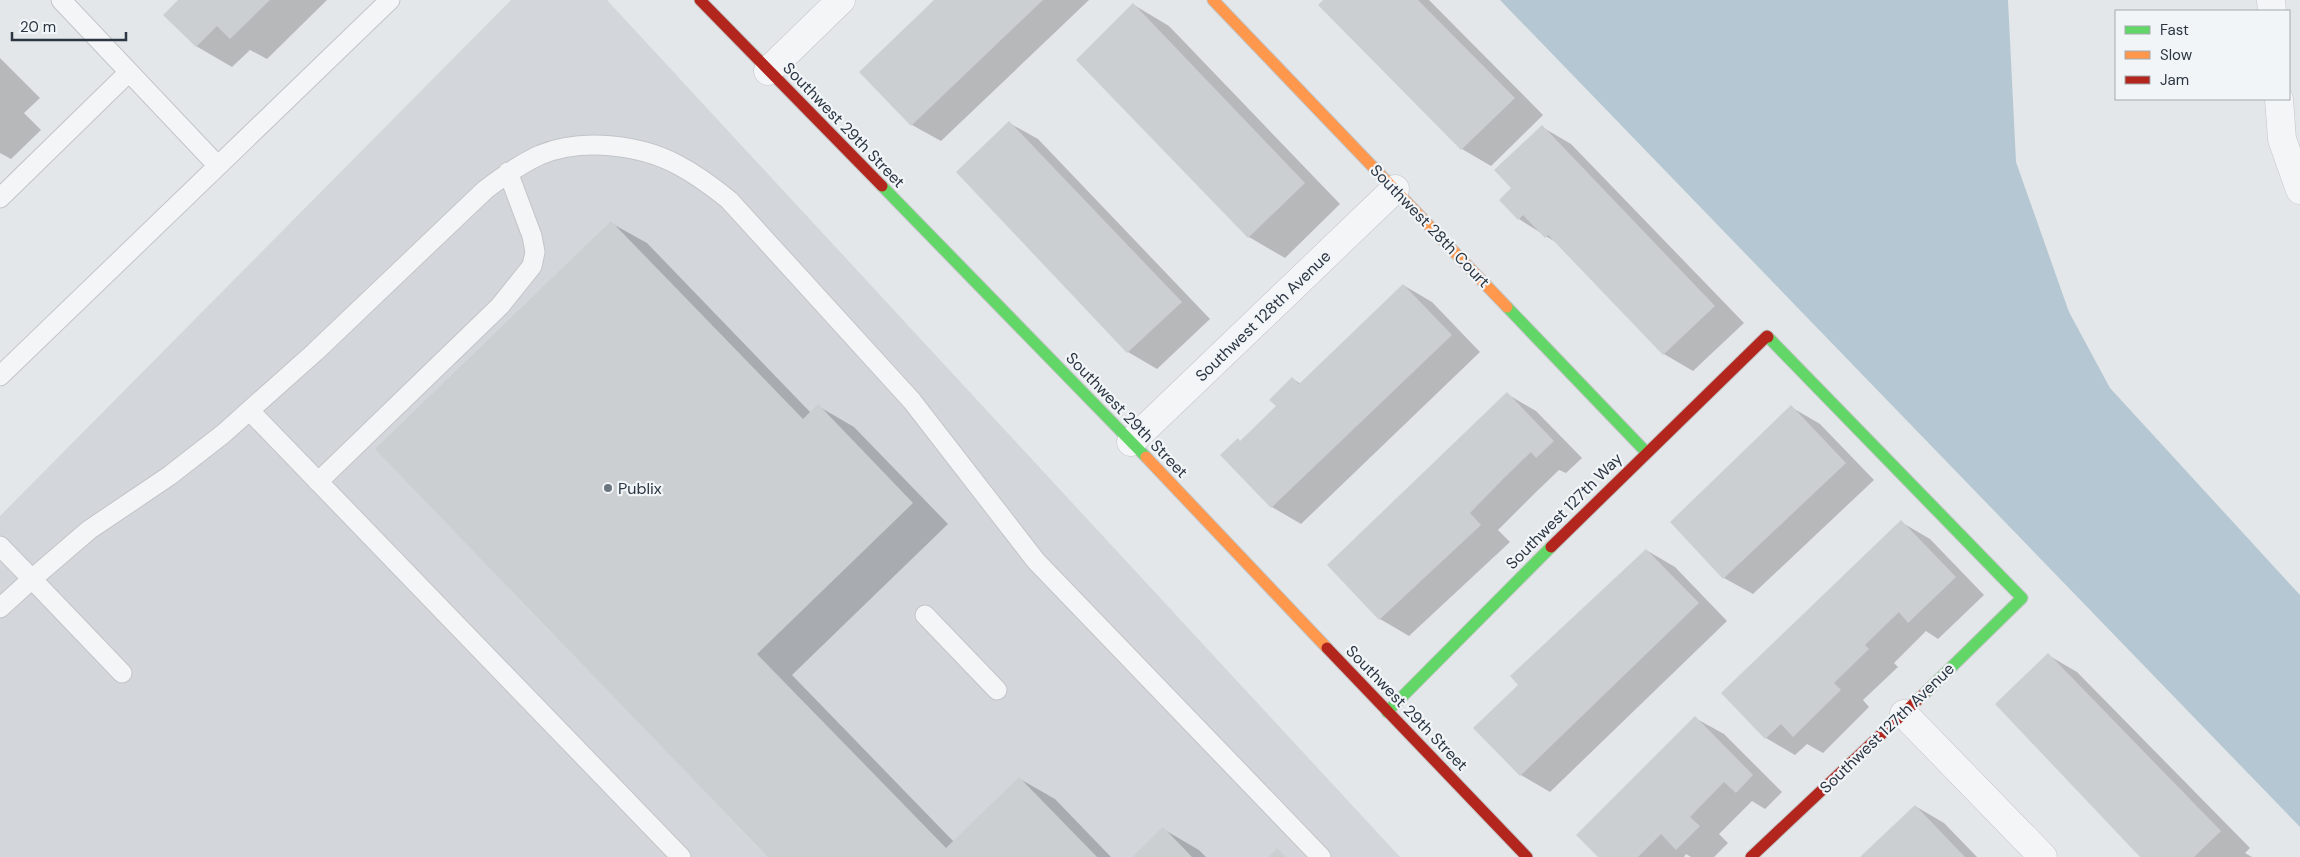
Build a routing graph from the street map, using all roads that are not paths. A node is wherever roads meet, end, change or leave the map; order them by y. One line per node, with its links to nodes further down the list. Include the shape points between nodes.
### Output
1 (60, 0): 7 (lane)
2 (390, 0): 9 (lane)
3 (700, 0): 6 (street, Southwest 29th Street)
4 (841, 0): 6 (street)
5 (1212, 0): 11 (street, Southwest 28th Court)
6 (768, 71): 16 (street, Southwest 29th Street)
7 (129, 72): 9 (lane); 13 (lane)
8 (2279, 100): 12 (street, via 2282,138)
9 (218, 166): 14 (lane)
10 (508, 172): 15 (lane); 18 (lane, via 532,236 532,266 500,306); 29 (lane, via 540,155 566,148 616,148 643,152 677,164 729,200 912,401 1036,561)
11 (1395, 189): 16 (street, Southwest 128th Avenue); 17 (street, Southwest 28th Court)
12 (2300, 190)
13 (0, 198)
14 (0, 376)
15 (250, 411): 18 (lane); 20 (lane, via 169,476 89,530)
16 (1131, 442): 26 (street, Southwest 29th Street)
17 (1646, 452): 21 (street, Southwest 127th Way, via 1767,336); 26 (street, Southwest 127th Way)
18 (318, 482): 28 (lane)
19 (0, 546): 20 (lane)
20 (32, 579): 22 (lane); 24 (lane)
21 (2022, 598): 27 (street, Southwest 127th Avenue)
22 (0, 608)
23 (925, 615): 25 (lane)
24 (122, 673)
25 (997, 690)
26 (1387, 712): 30 (street, Southwest 29th Street)
27 (1904, 714): 31 (street, Southwest 127th Avenue); 32 (street)
28 (681, 857)
29 (1321, 857)
30 (1527, 857)
31 (1751, 857)
32 (2042, 857)

